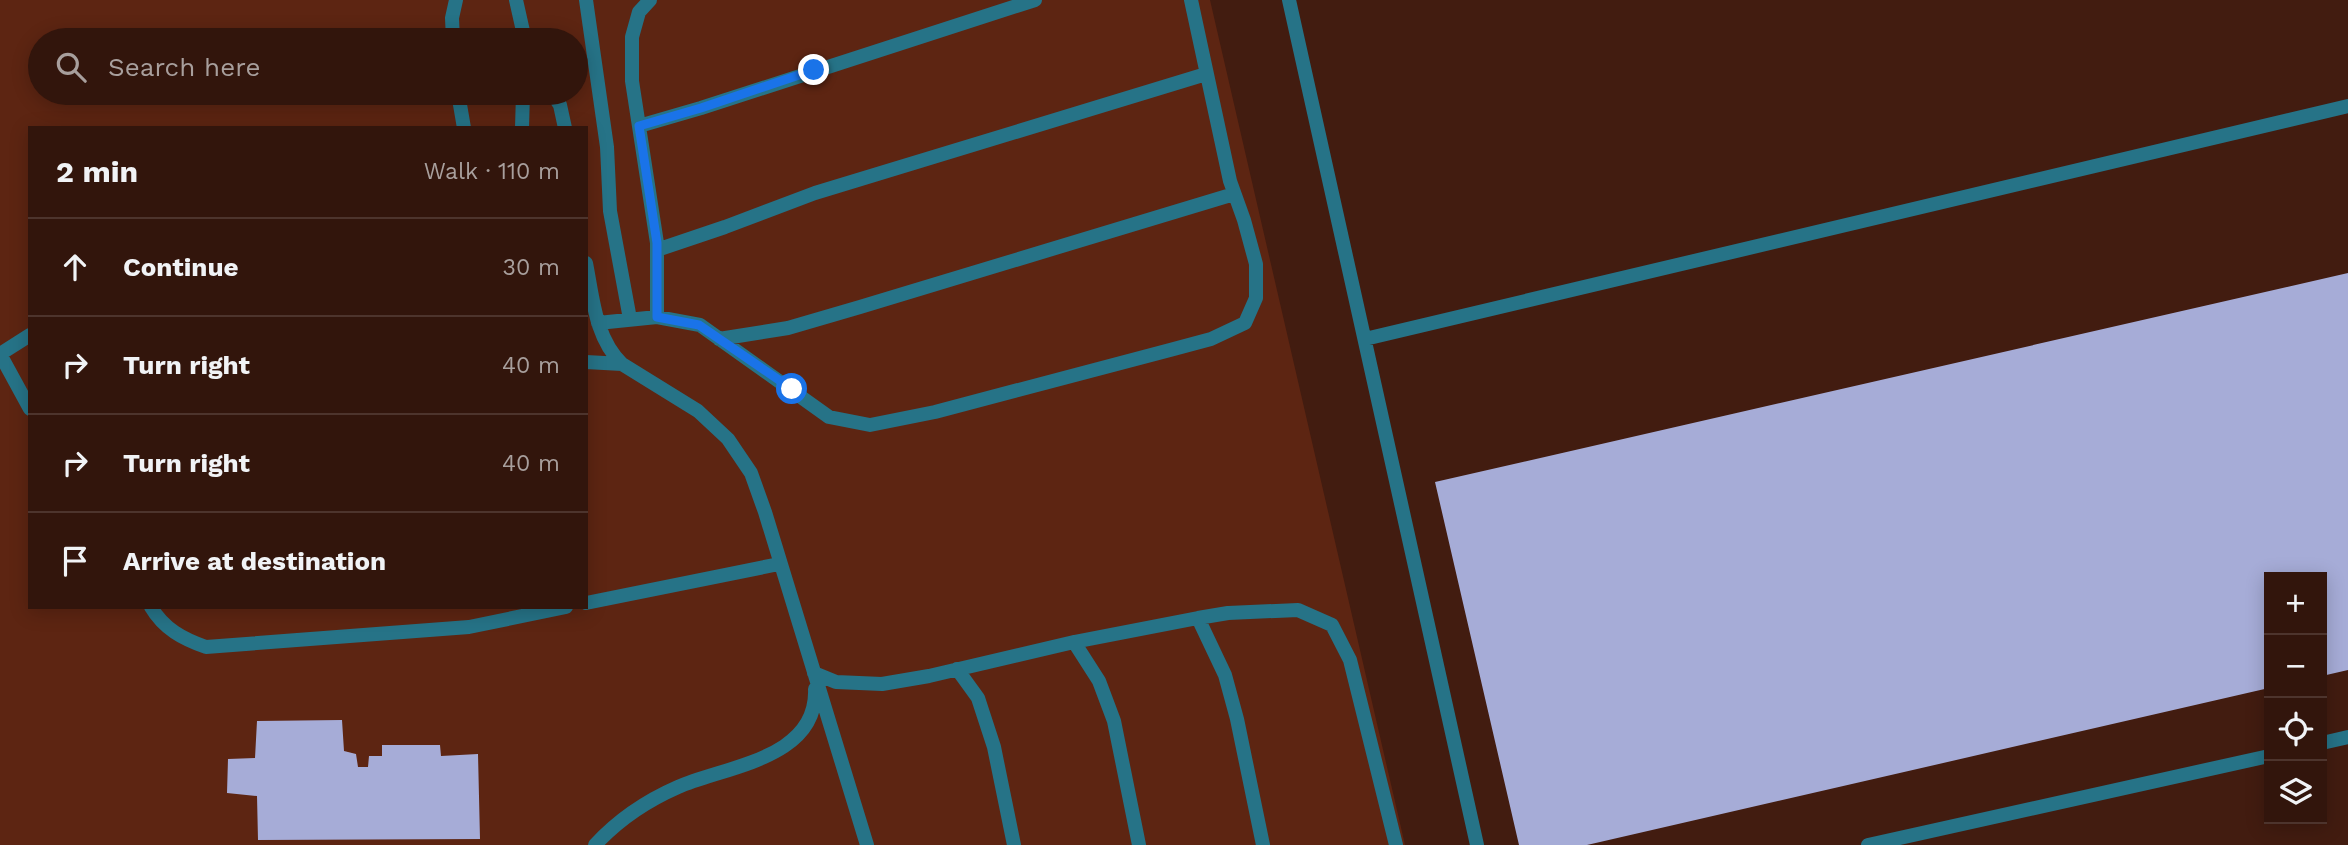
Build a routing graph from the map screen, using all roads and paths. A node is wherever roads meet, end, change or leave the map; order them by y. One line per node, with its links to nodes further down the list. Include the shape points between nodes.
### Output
1 (456, 0): 8 (lane)
2 (516, 0): 9 (lane)
3 (586, 0): 23 (lane, via 607,147 610,211)
4 (650, 0): 18 (lane, via 639,12 632,37)
5 (1035, 0): 18 (lane)
6 (1191, 0): 10 (lane)
7 (1289, 0): 27 (lane)
8 (452, 28)
9 (522, 28)
10 (1206, 74): 19 (lane); 20 (lane, via 815,192)
11 (460, 105): 15 (lane)
12 (523, 105): 16 (lane)
13 (560, 105): 17 (lane)
14 (2348, 106): 27 (lane)
15 (464, 126)
16 (523, 126)
17 (565, 126)
18 (639, 126): 20 (lane)
19 (1234, 194): 26 (lane, via 788,328); 26 (lane, via 1256,264 1256,298 1245,323 1211,339 870,425 829,417)
20 (657, 250): 22 (lane)
21 (588, 274): 24 (lane)
22 (657, 317): 23 (lane); 26 (lane, via 699,325)
23 (630, 319): 24 (lane)
24 (597, 323): 29 (lane)
25 (28, 336): 30 (lane, via 0,354)
26 (719, 339)
27 (1365, 340): 48 (lane)
28 (588, 362): 29 (lane)
29 (622, 364): 31 (lane, via 698,411 728,439 751,473)
30 (28, 405)
31 (779, 564): 32 (lane); 38 (lane)
32 (588, 603)
33 (152, 609): 34 (lane, via 180,638 206,647 469,627)
34 (556, 609)
35 (1198, 618): 36 (lane); 46 (lane, via 1225,675); 47 (lane, via 1298,610 1332,625 1350,660)
36 (1074, 642): 37 (lane); 45 (lane, via 1099,681 1114,721)
37 (957, 669): 38 (lane, via 882,684 836,682); 44 (lane, via 978,698 994,747)
38 (814, 673): 42 (lane, via 812,715 797,737 750,762 679,786 638,808); 43 (lane)
39 (2348, 737): 40 (lane)
40 (2327, 742)
41 (2264, 757): 49 (lane)
42 (594, 845)
43 (867, 845)
44 (1014, 845)
45 (1139, 845)
46 (1263, 845)
47 (1396, 845)
48 (1477, 845)
49 (1868, 845)

